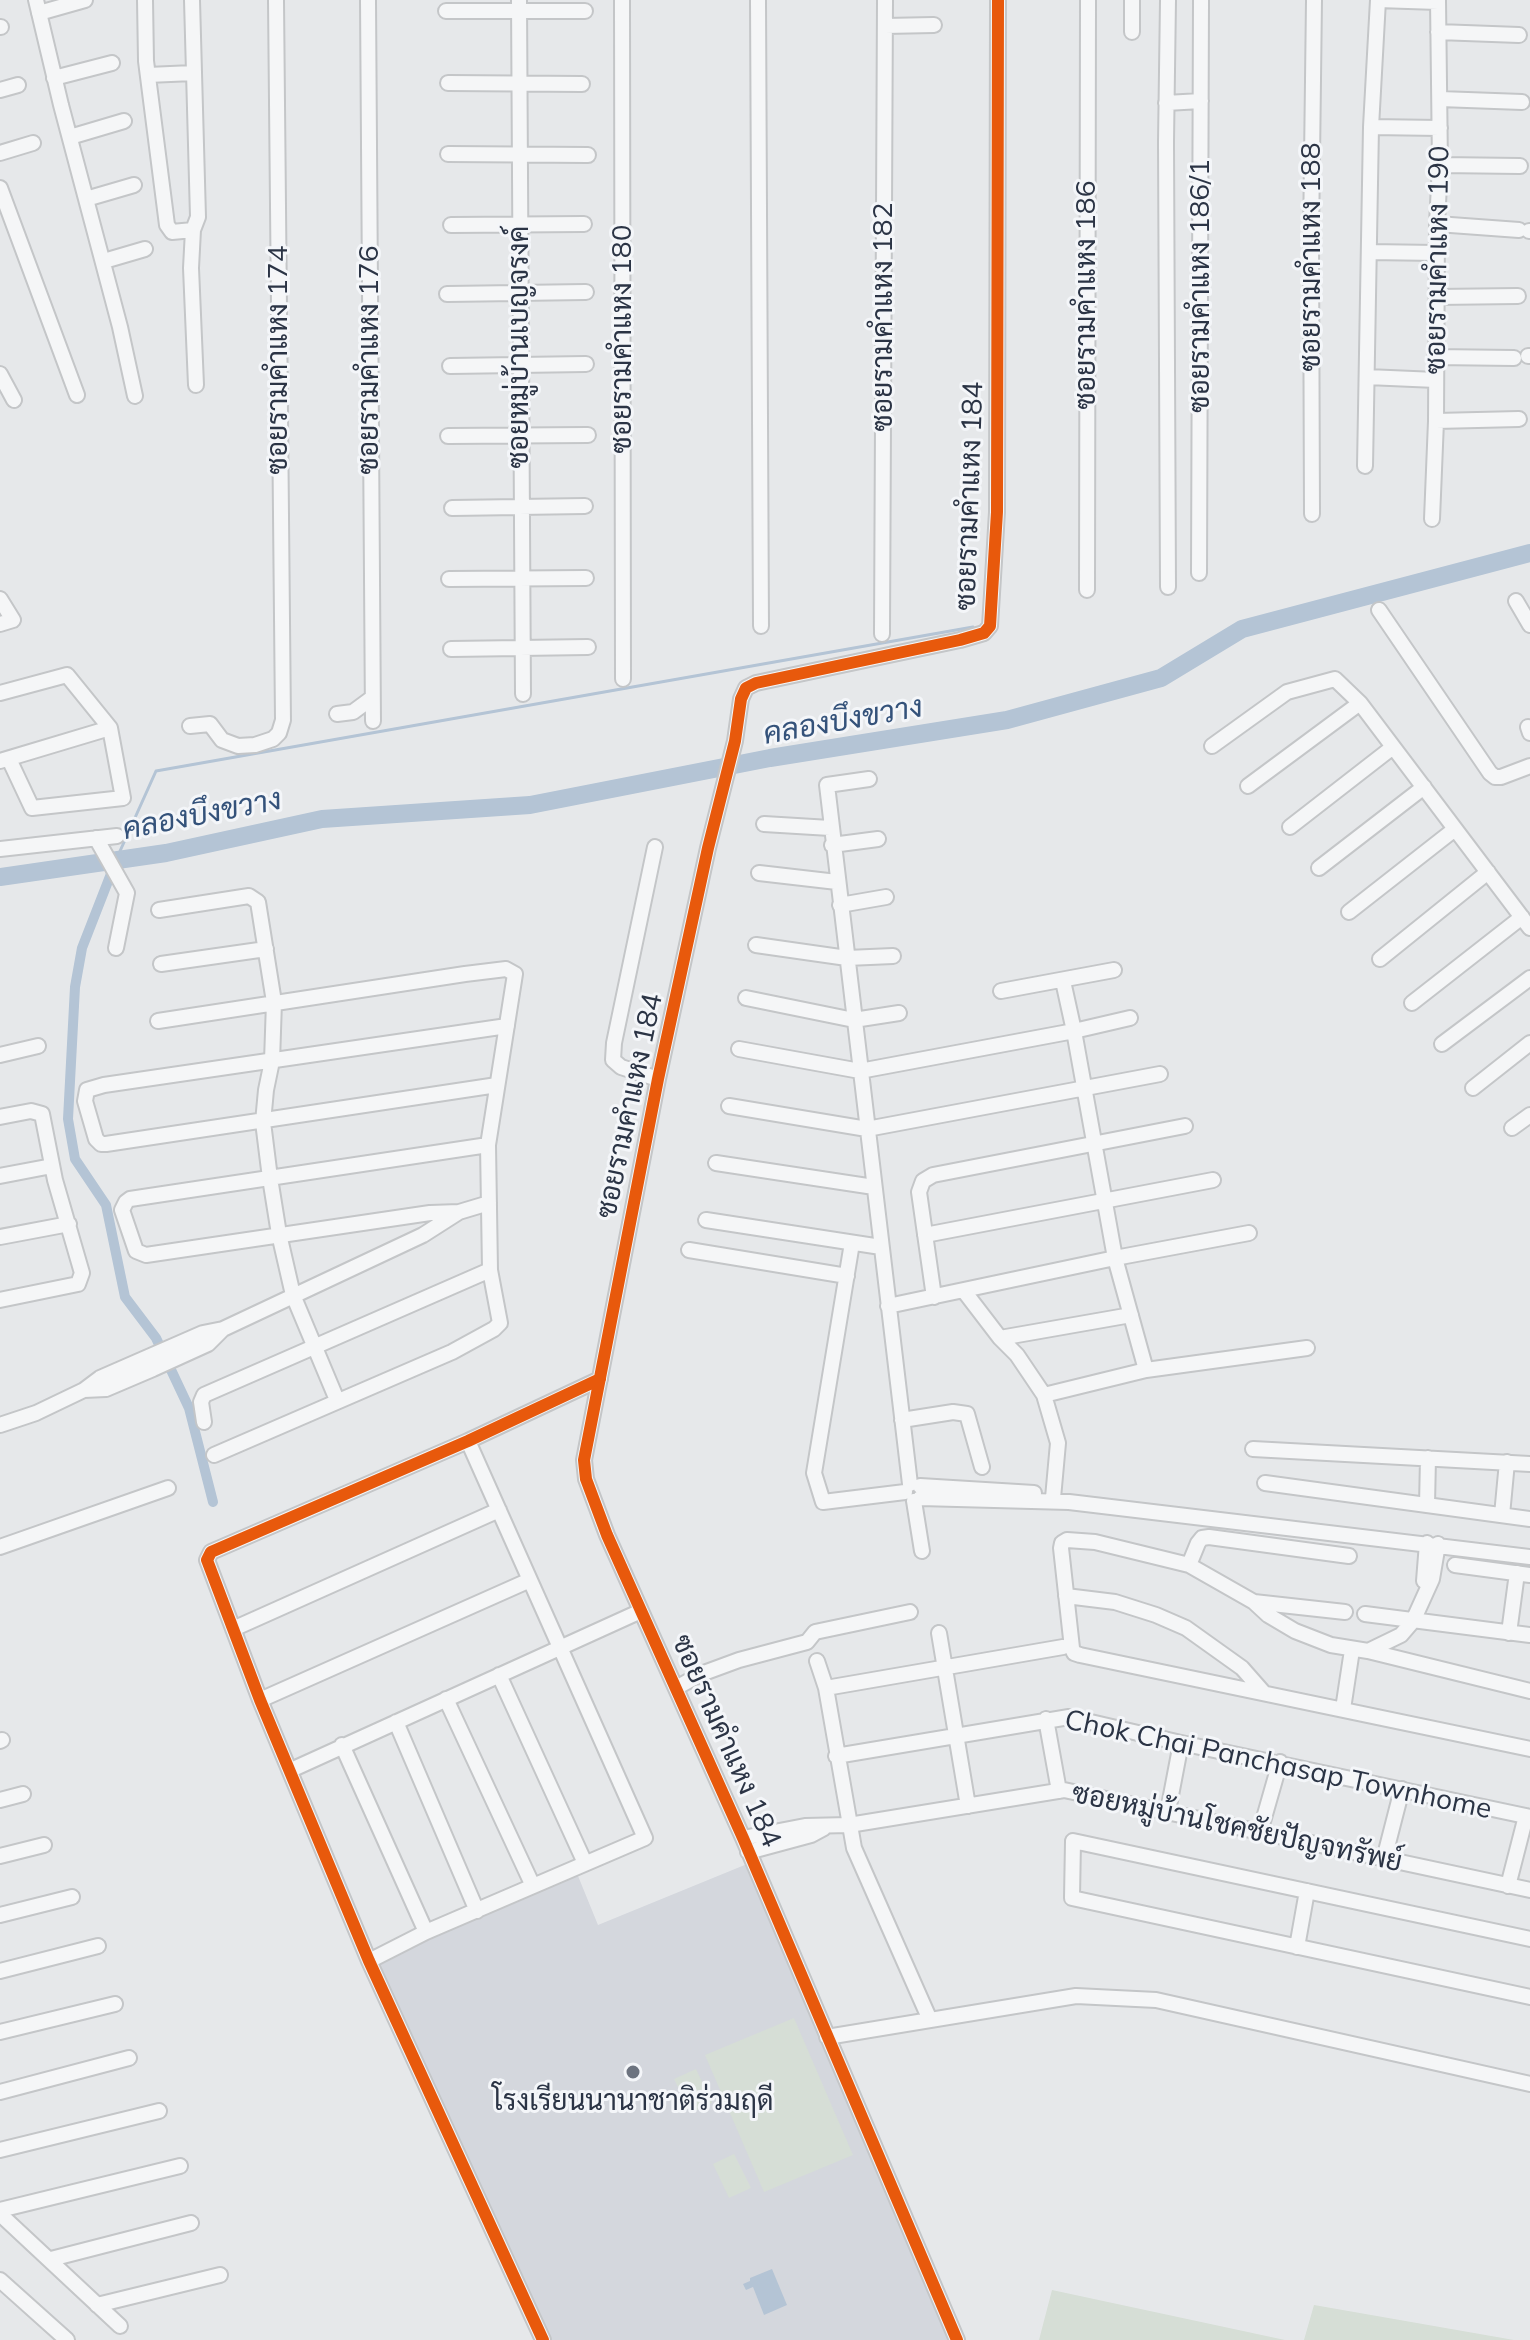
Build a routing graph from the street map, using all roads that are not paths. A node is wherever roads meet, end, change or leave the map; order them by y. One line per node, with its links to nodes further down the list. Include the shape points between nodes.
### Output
1 (85, 0): 18 (street)
2 (145, 0): 28 (street)
3 (192, 0): 27 (street)
4 (276, 0): 114 (street, ซอยรามคำแหง 174, via 283,720 273,739 255,745 222,740 210,724)
5 (368, 0): 110 (street, ซอยรามคำแหง 176)
6 (622, 0): 107 (street, ซอยรามคำแหง 180)
7 (758, 0): 102 (street)
8 (885, 0): 22 (street, ซอยรามคำแหง 182)
9 (998, 0): 170 (street, ซอยรามคำแหง 184, via 997,512 990,626 960,640 746,688)
10 (1088, 0): 96 (street, ซอยรามคำแหง 186)
11 (1132, 0): 23 (street)
12 (1168, 0): 38 (street)
13 (1201, 0): 36 (street, ซอยรามคำแหง 186/1)
14 (1314, 0): 89 (street, ซอยรามคำแหง 188)
15 (1378, 0): 16 (street); 40 (street)
16 (1438, 1): 24 (street, ซอยรามคำแหง 190)
17 (519, 5): 19 (street); 20 (street); 31 (street, ซอยหมู่บ้านเบญจรงค์)
18 (38, 7): 29 (street)
19 (446, 11)
20 (585, 11)
21 (934, 25): 22 (street)
22 (885, 26): 103 (street, ซอยรามคำแหง 182)
23 (1132, 32)
24 (1438, 32): 25 (street); 35 (street, ซอยรามคำแหง 190)
25 (1519, 35)
26 (112, 63): 29 (street)
27 (193, 73): 28 (street); 57 (street, via 198,217)
28 (148, 75): 57 (street, via 167,225 172,232)
29 (54, 78): 42 (street)
30 (448, 83): 31 (street)
31 (518, 84): 32 (street); 46 (street, ซอยหมู่บ้านเบญจรงค์)
32 (582, 84)
33 (18, 85): 34 (street)
34 (0, 90)
35 (1440, 99): 37 (street); 41 (street, ซอยรามคำแหง 190)
36 (1201, 101): 38 (street); 91 (street, ซอยรามคำแหง 186/1)
37 (1522, 102)
38 (1166, 103): 95 (street)
39 (124, 121): 42 (street)
40 (1371, 127): 41 (street); 60 (street)
41 (1440, 128): 48 (street, ซอยรามคำแหง 190)
42 (70, 137): 52 (street)
43 (33, 143): 44 (street)
44 (0, 153)
45 (448, 154): 46 (street)
46 (519, 154): 47 (street); 53 (street, ซอยหมู่บ้านเบญจรงค์)
47 (588, 155)
48 (1440, 165): 49 (street); 55 (street, ซอยรามคำแหง 190)
49 (1520, 166)
50 (134, 185): 52 (street)
51 (0, 188): 77 (street)
52 (86, 199): 62 (street)
53 (520, 224): 54 (street); 56 (street); 65 (street, ซอยหมู่บ้านเบญจรงค์)
54 (584, 224)
55 (1437, 224): 58 (street); 61 (street, ซอยรามคำแหง 190)
56 (451, 225)
57 (193, 230): 76 (street)
58 (1526, 230)
59 (145, 249): 62 (street)
60 (1369, 252): 61 (street); 74 (street)
61 (1437, 253): 67 (street, ซอยรามคำแหง 190)
62 (104, 261): 78 (street)
63 (586, 292): 65 (street)
64 (447, 294): 65 (street)
65 (520, 294): 70 (street, ซอยหมู่บ้านเบญจรงค์)
66 (1525, 295): 67 (street)
67 (1437, 297): 68 (street, ซอยรามคำแหง 190)
68 (1435, 357): 69 (street); 75 (street, ซอยรามคำแหง 190)
69 (1524, 357)
70 (520, 364): 71 (street); 72 (street); 82 (street, ซอยหมู่บ้านเบญจรงค์)
71 (586, 364)
72 (450, 366)
73 (0, 374): 79 (street)
74 (1367, 377): 75 (street); 85 (street)
75 (1436, 380): 81 (street, ซอยรามคำแหง 190)
76 (196, 385)
77 (77, 395)
78 (135, 396)
79 (14, 400)
80 (1519, 419): 81 (street)
81 (1436, 421): 90 (street, ซอยรามคำแหง 190)
82 (521, 435): 83 (street); 84 (street); 86 (street, ซอยหมู่บ้านเบญจรงค์)
83 (588, 435)
84 (448, 436)
85 (1365, 466)
86 (520, 506): 87 (street); 88 (street); 94 (street, ซอยหมู่บ้านเบญจรงค์)
87 (585, 506)
88 (452, 508)
89 (1312, 514)
90 (1432, 519)
91 (1199, 573)
92 (586, 578): 94 (street)
93 (449, 579): 94 (street)
94 (521, 579): 104 (street, ซอยหมู่บ้านเบญจรงค์)
95 (1168, 587)
96 (1087, 590)
97 (0, 599): 100 (street, via 13,620)
98 (1516, 601): 101 (street)
99 (1379, 610): 119 (street, via 1490,773 1501,777)
100 (0, 624)
101 (1530, 625)
102 (761, 626)
103 (882, 634)
104 (522, 647): 105 (street); 106 (street); 109 (street, ซอยหมู่บ้านเบญจรงค์)
105 (588, 647)
106 (451, 649)
107 (623, 679)
108 (0, 693): 115 (street, via 67,675)
109 (523, 694)
110 (372, 698): 112 (street, via 353,712); 113 (street, ซอยรามคำแหง 176)
111 (1360, 703): 116 (street, via 1341,683 1328,680 1287,692); 117 (street); 121 (street)
112 (337, 714)
113 (373, 721)
114 (190, 726)
115 (110, 728): 118 (street); 118 (street, via 123,798 32,808)
116 (1212, 746)
117 (1393, 747): 122 (street); 124 (street)
118 (4, 760)
119 (1530, 766)
120 (869, 779): 125 (street, via 827,785)
121 (1248, 786)
122 (1424, 787): 126 (street); 133 (street)
123 (764, 824): 125 (street)
124 (1290, 827)
125 (830, 828): 130 (street)
126 (1455, 829): 134 (street); 140 (street)
127 (117, 836): 128 (street)
128 (96, 839): 132 (street); 143 (street, via 127,893)
129 (878, 839): 130 (street)
130 (832, 845): 136 (street)
131 (655, 847): 170 (street, via 613,1060)
132 (0, 849)
133 (1319, 868)
134 (1488, 872): 141 (street); 147 (street)
135 (759, 873): 136 (street)
136 (837, 882): 138 (street)
137 (886, 897): 138 (street)
138 (840, 905): 146 (street)
139 (159, 910): 144 (street, via 253,897)
140 (1349, 912)
141 (1526, 922): 155 (street)
142 (756, 945): 146 (street)
143 (116, 948)
144 (266, 949): 148 (street); 154 (street)
145 (893, 956): 146 (street)
146 (847, 958): 158 (street)
147 (1380, 959)
148 (161, 964)
149 (1114, 970): 151 (street)
150 (1530, 978): 163 (street)
151 (1063, 981): 152 (street); 161 (street)
152 (1001, 991)
153 (746, 998): 158 (street)
154 (274, 1002): 159 (street); 160 (street, via 510,969 516,981); 167 (street)
155 (1412, 1003)
156 (899, 1013): 158 (street)
157 (1130, 1018): 161 (street)
158 (854, 1020): 168 (street)
159 (158, 1021)
160 (507, 1026): 167 (street); 171 (street)
161 (1074, 1031): 168 (street); 172 (street)
162 (1530, 1043): 173 (street)
163 (1442, 1044)
164 (38, 1046): 166 (street)
165 (739, 1049): 168 (street)
166 (0, 1055)
167 (272, 1061): 177 (street); 177 (street, via 104,1085 85,1095 101,1144)
168 (860, 1071): 180 (street)
169 (1160, 1074): 172 (street)
170 (658, 1079): 214 (street, ซอยรามคำแหง 184)
171 (497, 1085): 177 (street); 181 (street)
172 (1085, 1088): 180 (street); 182 (street)
173 (1473, 1088)
174 (729, 1106): 180 (street)
175 (1530, 1115): 179 (street)
176 (0, 1117): 184 (street, via 42,1114)
177 (263, 1122): 186 (street)
178 (1185, 1126): 182 (street)
179 (1512, 1128)
180 (867, 1129): 188 (street)
181 (488, 1145): 186 (street); 190 (street)
182 (1095, 1145): 189 (street); 196 (street, via 933,1175 919,1192)
183 (716, 1163): 188 (street)
184 (52, 1166): 185 (street); 193 (street)
185 (0, 1176)
186 (270, 1178): 195 (street); 195 (street, via 130,1199 122,1210 136,1251 146,1255)
187 (1213, 1180): 189 (street)
188 (874, 1187): 199 (street)
189 (1104, 1199): 196 (street); 201 (street)
190 (489, 1203): 191 (street); 202 (street)
191 (459, 1212): 195 (street); 205 (street, via 423,1235)
192 (706, 1220): 198 (street)
193 (69, 1224): 197 (street); 207 (street, via 82,1273 78,1284)
194 (1249, 1233): 201 (street)
195 (279, 1234): 205 (street)
196 (925, 1235): 206 (street)
197 (0, 1237)
198 (852, 1243): 199 (street); 203 (street)
199 (881, 1247): 208 (street)
200 (689, 1250): 203 (street)
201 (1115, 1258): 204 (street); 209 (street)
202 (490, 1270): 211 (street); 216 (street, via 500,1323 494,1329)
203 (847, 1276): 229 (street, via 814,1473 823,1502)
204 (964, 1291): 206 (street); 210 (street)
205 (293, 1295): 211 (street); 219 (street, via 103,1384)
206 (934, 1297): 208 (street)
207 (0, 1300)
208 (888, 1306): 217 (street)
209 (1131, 1315): 210 (street); 213 (street)
210 (1000, 1338): 215 (street)
211 (313, 1347): 216 (street); 218 (street, via 204,1395)
212 (1307, 1348): 213 (street)
213 (1146, 1370): 215 (street)
214 (600, 1379): 220 (street); 248 (street, ซอยรามคำแหง 184, via 584,1460 586,1479)
215 (1044, 1395): 231 (street, via 1058,1443)
216 (337, 1400): 222 (street)
217 (902, 1420): 226 (street, via 967,1414); 229 (street)
218 (204, 1422)
219 (0, 1425)
220 (468, 1441): 234 (street); 253 (street, via 211,1552 207,1564)
221 (1253, 1449): 223 (street)
222 (214, 1455)
223 (1428, 1458): 224 (street); 233 (street)
224 (1507, 1462): 225 (street); 235 (street)
225 (1530, 1464)
226 (982, 1467)
227 (1265, 1483): 233 (street)
228 (168, 1488): 238 (street)
229 (914, 1493): 230 (street); 239 (street)
230 (983, 1495): 231 (street, via 1031,1492); 232 (street)
231 (1053, 1498): 232 (street)
232 (1069, 1502): 237 (street)
233 (1427, 1505): 235 (street)
234 (499, 1510): 245 (street); 253 (street)
235 (1502, 1515): 236 (street)
236 (1530, 1519)
237 (1432, 1544): 241 (street); 252 (street, via 1432,1579)
238 (0, 1547)
239 (922, 1551)
240 (1349, 1556): 242 (street, via 1209,1537 1198,1543)
241 (1530, 1557)
242 (1189, 1565): 246 (street, via 1067,1540 1061,1548); 247 (street)
243 (1455, 1565): 244 (street)
244 (1524, 1574): 255 (street)
245 (530, 1580): 258 (street); 269 (street)
246 (1066, 1596): 267 (street, via 1115,1602 1186,1628 1242,1668); 267 (street, via 1074,1653)
247 (1254, 1602): 250 (street); 259 (street, via 1295,1631)
248 (641, 1611): 258 (street); 264 (street, ซอยรามคำแหง 184)
249 (910, 1612): 264 (street, via 815,1632 807,1642 714,1669)
250 (1345, 1612)
251 (1365, 1614): 252 (street)
252 (1413, 1621): 255 (street); 260 (street, via 1401,1635)
253 (233, 1629): 269 (street)
254 (939, 1633): 262 (street)
255 (1509, 1633): 256 (street)
256 (1530, 1635)
257 (1063, 1647): 262 (street)
258 (560, 1648): 263 (street); 293 (street, via 645,1838)
259 (1352, 1650): 260 (street); 270 (street)
260 (1368, 1651): 266 (street)
261 (817, 1661): 265 (street)
262 (943, 1667): 265 (street); 273 (street)
263 (499, 1675): 268 (street); 293 (street)
264 (676, 1688): 290 (street, ซอยรามคำแหง 184)
265 (826, 1688): 277 (street)
266 (1530, 1691)
267 (1264, 1693): 270 (street)
268 (446, 1699): 272 (street); 294 (street)
269 (260, 1700): 279 (street)
270 (1343, 1709): 276 (street)
271 (1046, 1719): 273 (street, Chok Chai Panchasap Townhome); 274 (street, Chok Chai Panchasap Townhome, via 1069,1717); 281 (street)
272 (396, 1722): 275 (street); 299 (street)
273 (956, 1735): 277 (street, Chok Chai Panchasap Townhome); 284 (street)
274 (1181, 1743): 278 (street, Chok Chai Panchasap Townhome); 285 (street)
275 (342, 1745): 279 (street); 301 (street)
276 (1530, 1749)
277 (836, 1756): 287 (street)
278 (1280, 1762): 280 (street, Chok Chai Panchasap Townhome); 288 (street)
279 (291, 1770): 305 (street)
280 (1402, 1789): 286 (street, Chok Chai Panchasap Townhome); 292 (street)
281 (1059, 1791): 284 (street, ซอยหมู่บ้านโชคชัยปัญจทรัพย์); 285 (street, ซอยหมู่บ้านโชคชัยปัญจทรัพย์)
282 (23, 1794): 283 (street)
283 (0, 1800)
284 (968, 1806): 287 (street, ซอยหมู่บ้านโชคชัยปัญจทรัพย์)
285 (1168, 1811): 288 (street, ซอยหมู่บ้านโชคชัยปัญจทรัพย์)
286 (1528, 1816): 295 (street)
287 (849, 1825): 290 (street, ซอยหมู่บ้านโชคชัยปัญจทรัพย์, via 805,1826); 309 (street, via 854,1848)
288 (1260, 1832): 292 (street, ซอยหมู่บ้านโชคชัยปัญจทรัพย์)
289 (44, 1845): 291 (street)
290 (746, 1845): 311 (street, ซอยรามคำแหง 184)
291 (0, 1856)
292 (1384, 1859): 295 (street, ซอยหมู่บ้านโชคชัยปัญจทรัพย์)
293 (585, 1863): 294 (street)
294 (533, 1886): 299 (street)
295 (1508, 1886): 296 (street, ซอยหมู่บ้านโชคชัยปัญจทรัพย์)
296 (1530, 1890)
297 (1307, 1891): 302 (street); 304 (street); 304 (street, via 1073,1841 1072,1898)
298 (72, 1897): 300 (street)
299 (477, 1911): 301 (street)
300 (0, 1915)
301 (426, 1932): 305 (street)
302 (1530, 1939)
303 (98, 1946): 306 (street)
304 (1297, 1947): 307 (street)
305 (369, 1961): 326 (street)
306 (0, 1971)
307 (1530, 1997)
308 (115, 2004): 310 (street)
309 (930, 2020): 311 (street); 313 (street, via 1076,1996 1156,2000)
310 (0, 2032)
311 (827, 2037): 327 (street, ซอยรามคำแหง 184)
312 (129, 2058): 314 (street)
313 (1530, 2084)
314 (0, 2092)
315 (159, 2111): 316 (street)
316 (0, 2150)
317 (180, 2166): 318 (street)
318 (0, 2212): 320 (street)
319 (191, 2223): 320 (street)
320 (51, 2259): 323 (street)
321 (220, 2275): 323 (street)
322 (0, 2280): 325 (street)
323 (97, 2305): 324 (street)
324 (120, 2326)
325 (67, 2340)
326 (543, 2340)
327 (957, 2340)

